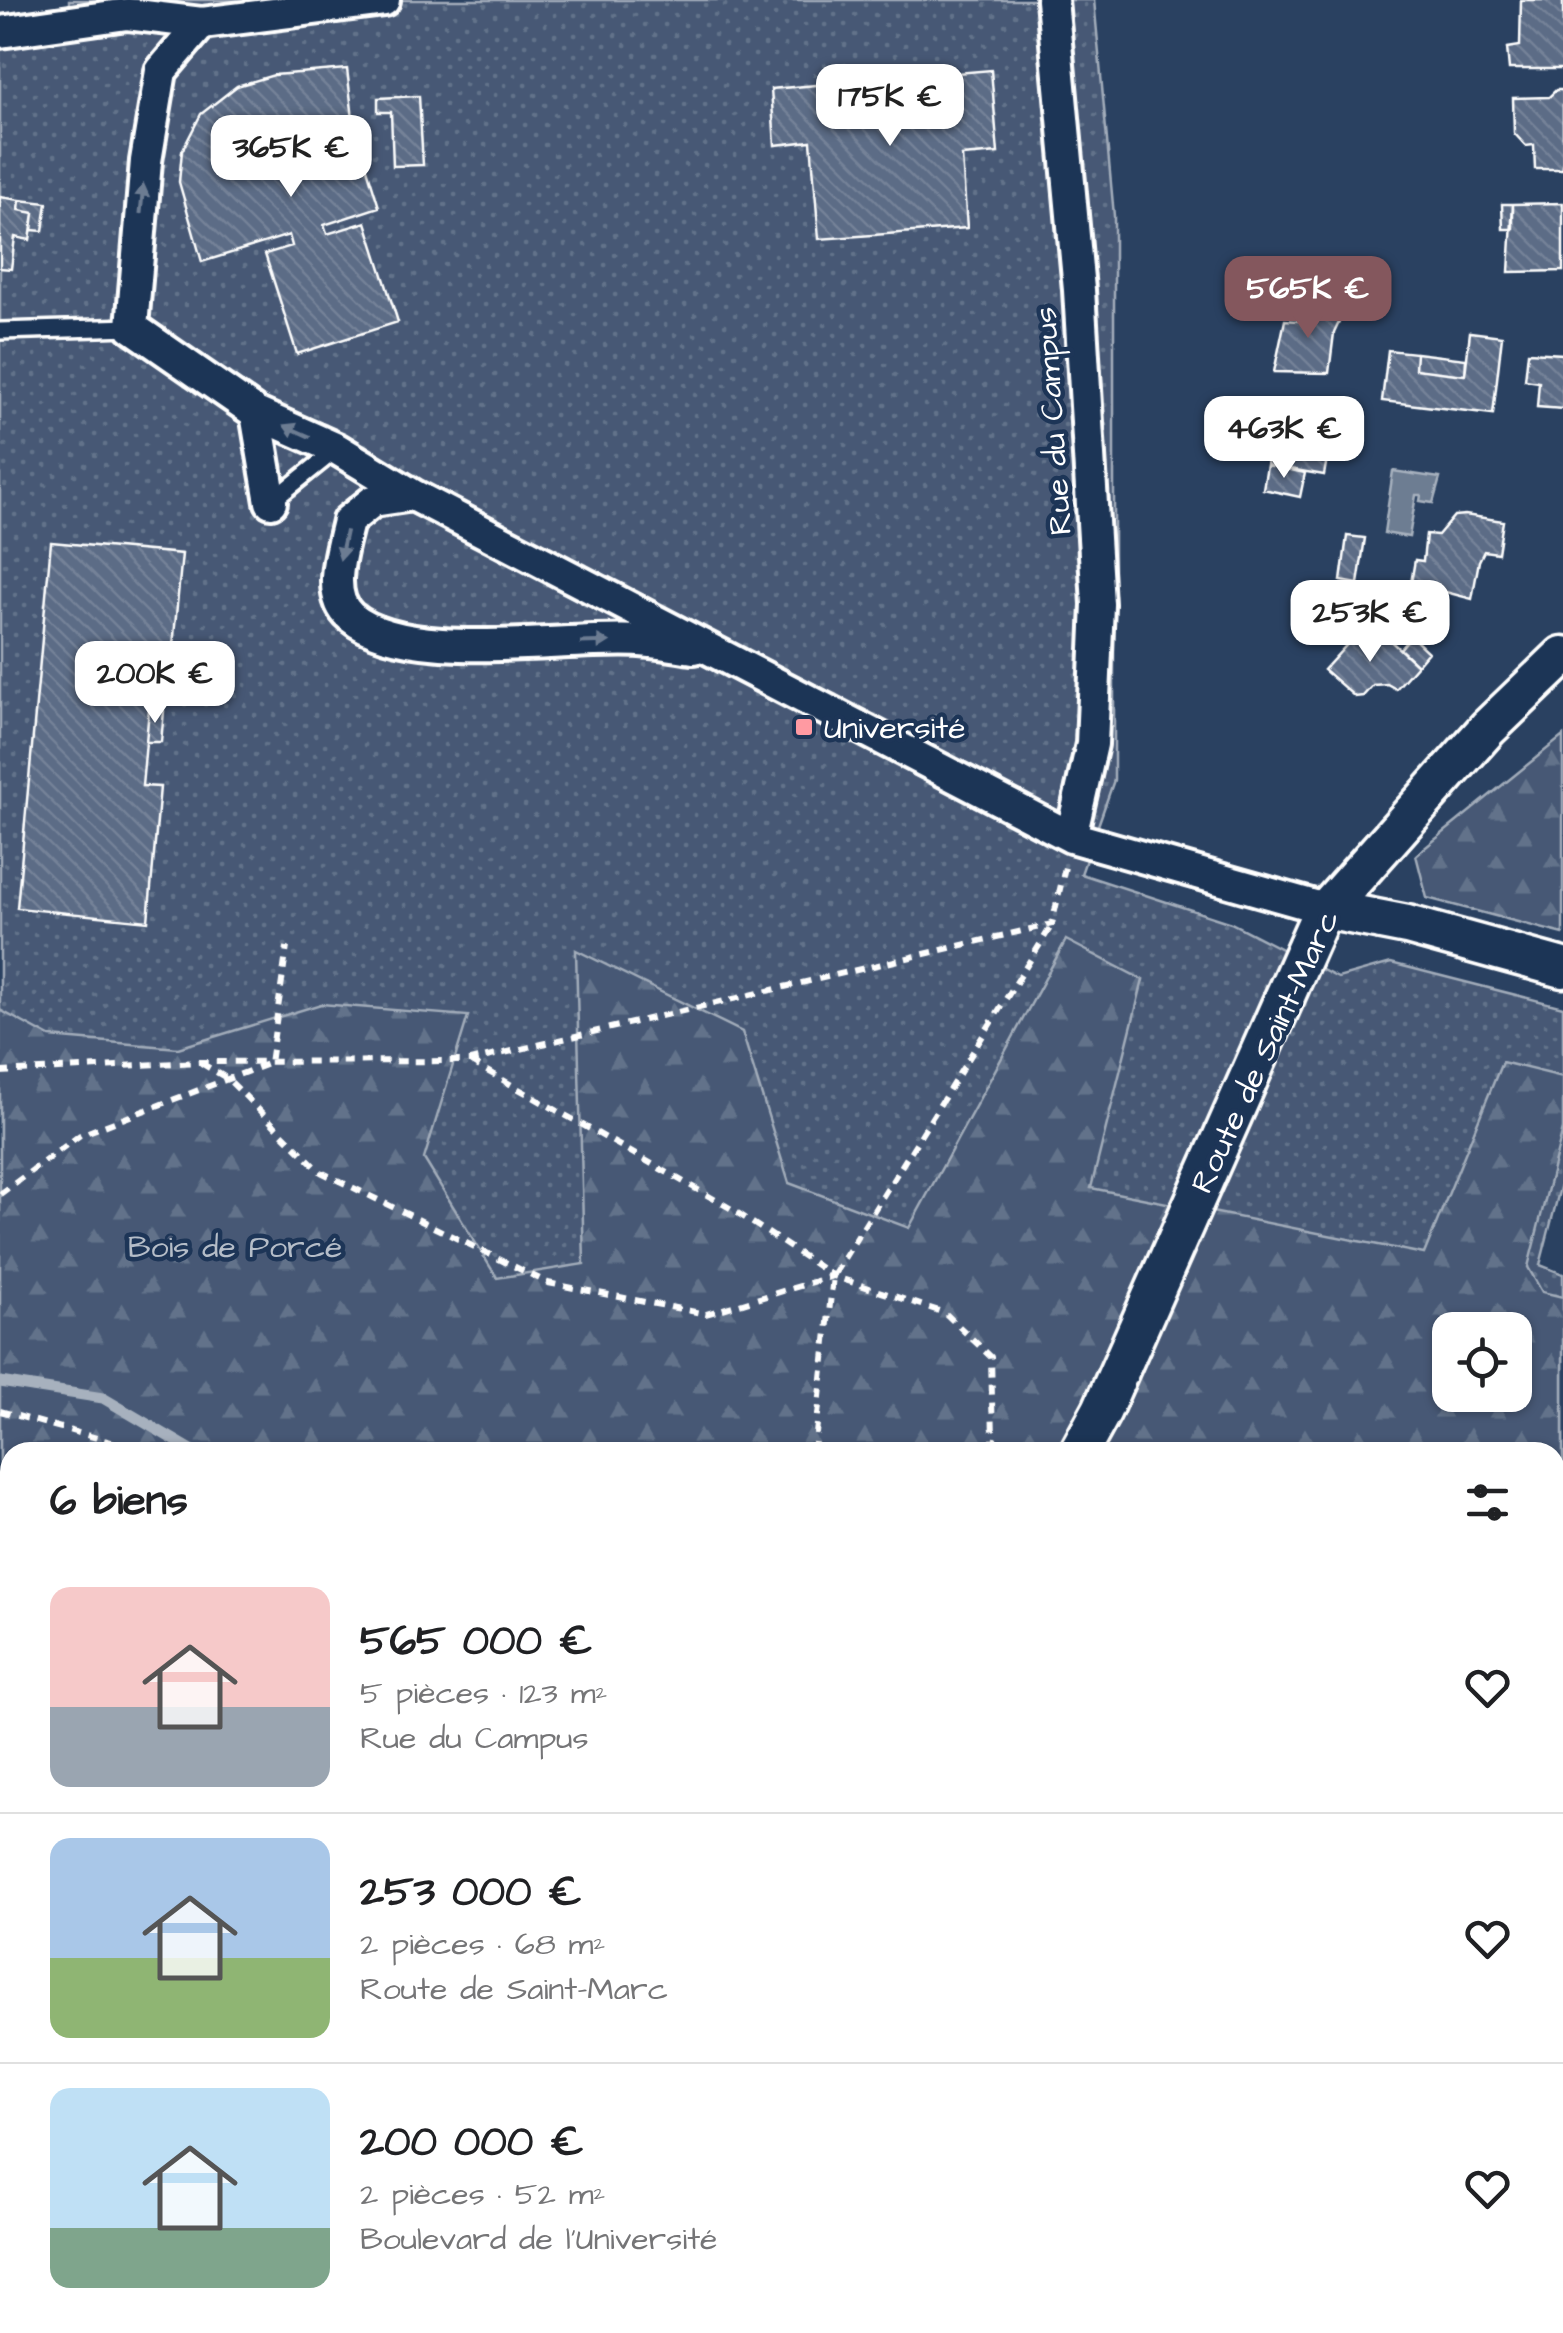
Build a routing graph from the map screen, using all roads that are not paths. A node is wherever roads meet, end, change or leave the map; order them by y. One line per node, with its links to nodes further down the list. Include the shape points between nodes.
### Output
1 (384, 0): 3 (street)
2 (1052, 0): 13 (street, Rue du Campus, via 1098,604 1092,744)
3 (202, 23): 4 (street, via 128,14); 5 (street, one-way to 3, via 161,71)
4 (0, 32)
5 (132, 327): 6 (lane); 7 (street)
6 (0, 331)
7 (256, 413): 8 (street, one-way to 7); 10 (street)
8 (336, 449): 9 (street); 10 (lane)
9 (414, 495): 11 (street); 11 (street, one-way to 11, via 372,501 348,521 338,592 349,616 390,637 436,642 639,640)
10 (271, 502)
11 (716, 651): 13 (street)
12 (1563, 656): 14 (street, Route de Saint-Marc, via 1488,728)
13 (1072, 837): 14 (street)
14 (1326, 909): 15 (street, via 1407,924); 16 (street, Route de Saint-Marc)
15 (1563, 968)
16 (1084, 1442)

